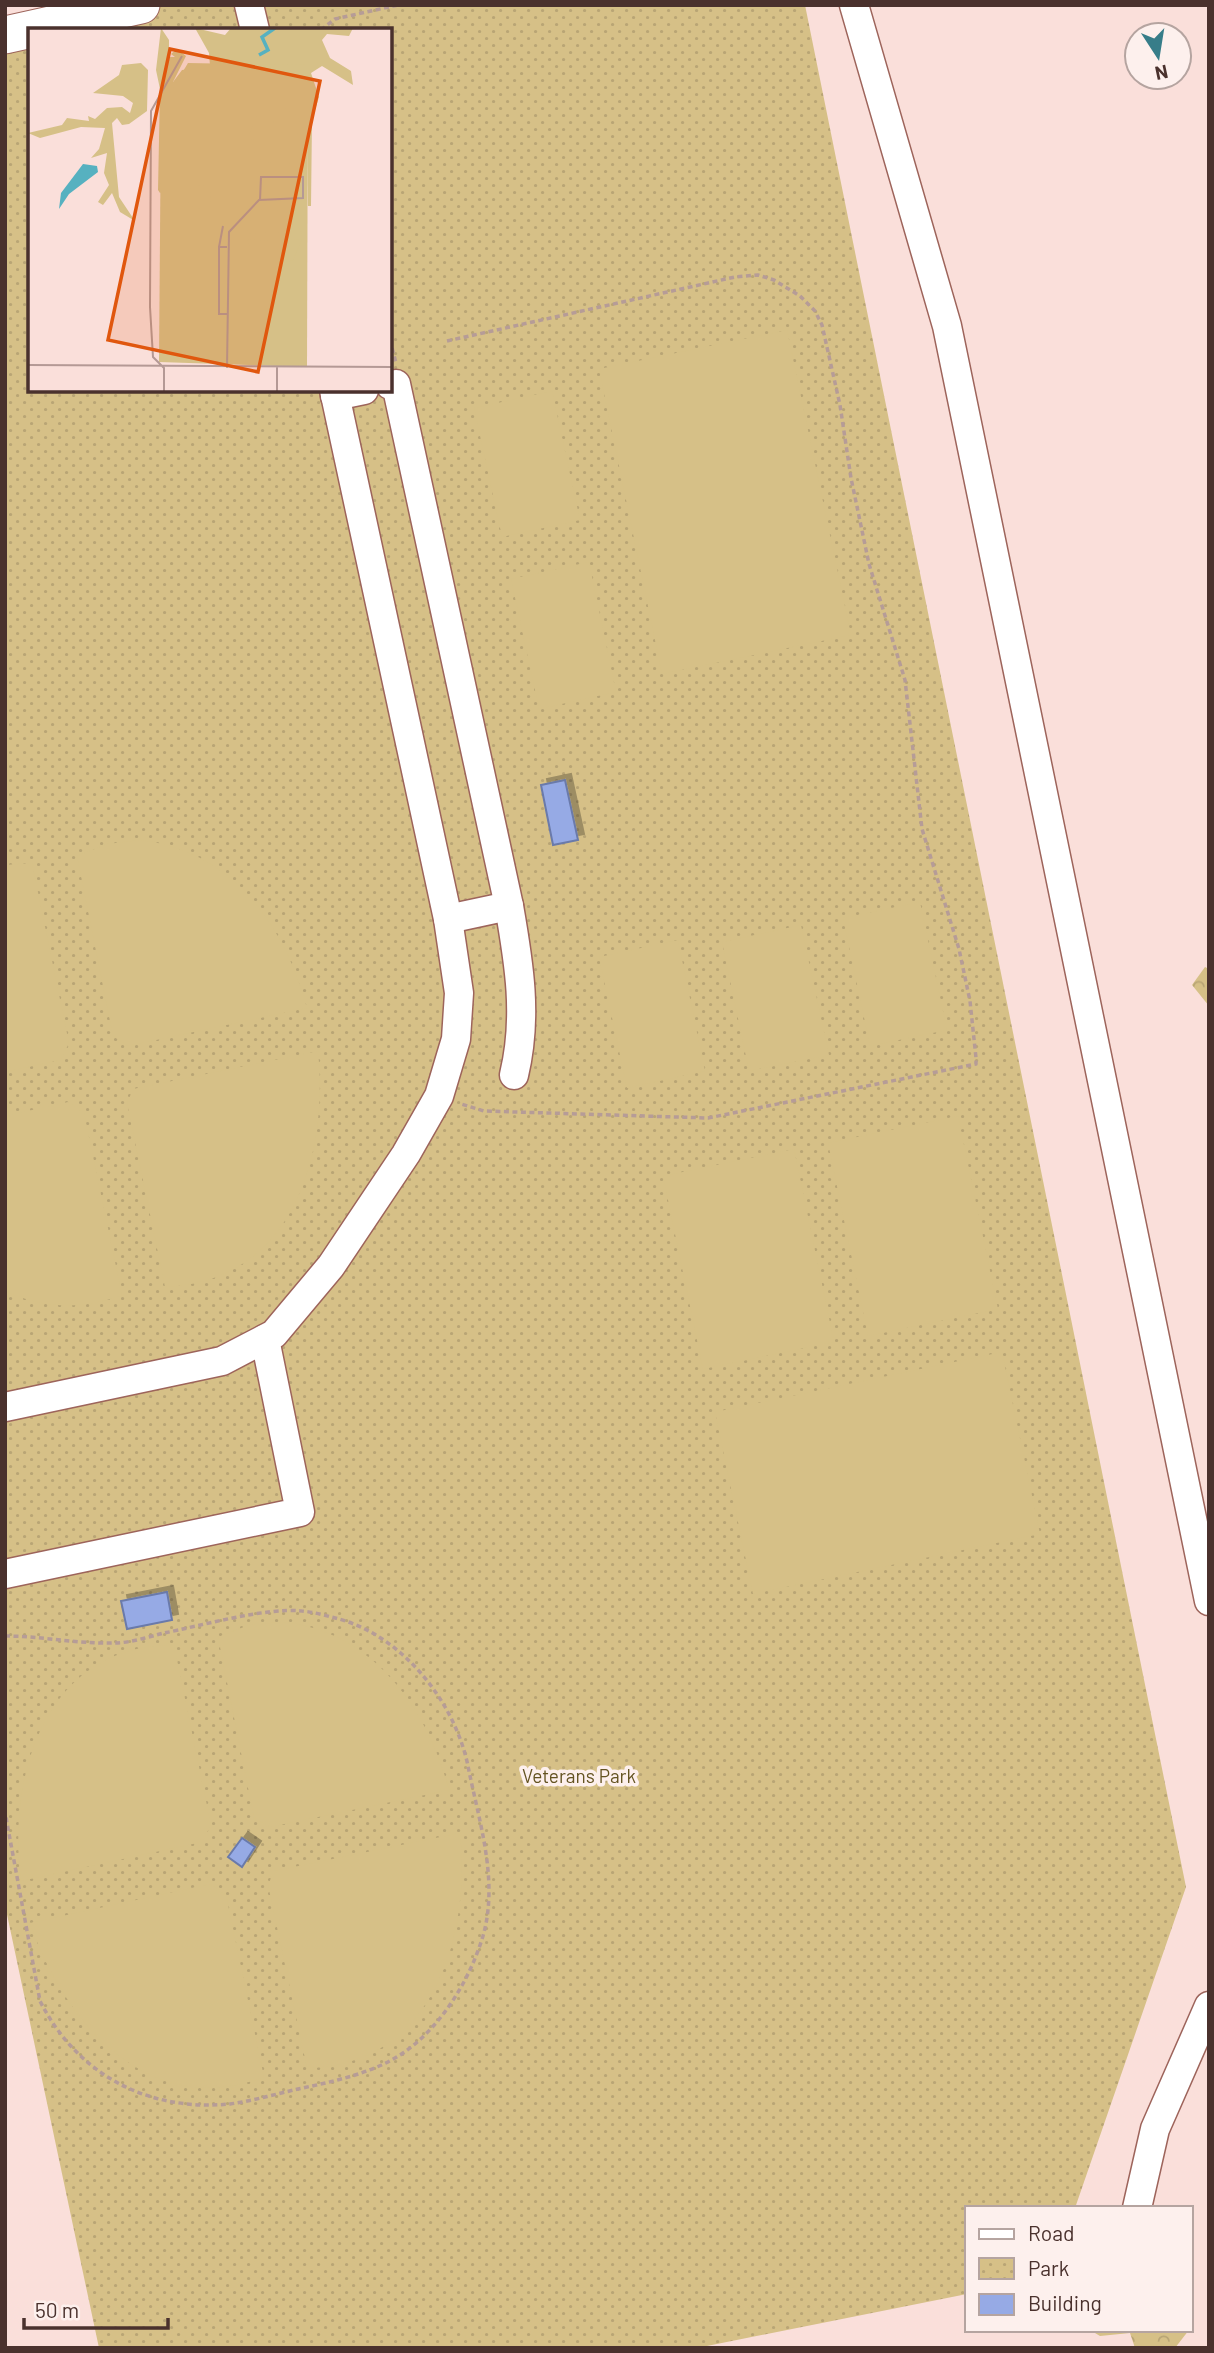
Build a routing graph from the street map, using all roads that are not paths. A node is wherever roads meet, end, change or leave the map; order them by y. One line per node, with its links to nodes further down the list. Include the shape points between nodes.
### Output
1 (141, 5): 4 (main road)
2 (249, 5): 5 (street)
3 (854, 5): 16 (street, via 947,326)
4 (37, 28)
5 (255, 28)
6 (28, 30): 7 (main road)
7 (5, 35)
8 (393, 377): 10 (street)
9 (334, 393): 11 (street)
10 (509, 906): 11 (street); 12 (street, via 523,1007)
11 (448, 919): 13 (street, via 459,993 456,1039 439,1096 331,1266)
12 (514, 1075)
13 (265, 1339): 14 (street, via 222,1361); 15 (street, via 300,1512)
14 (5, 1407)
15 (5, 1574)
16 (1209, 1601)
17 (1209, 2006): 18 (street, via 1155,2129)
18 (1137, 2206)

